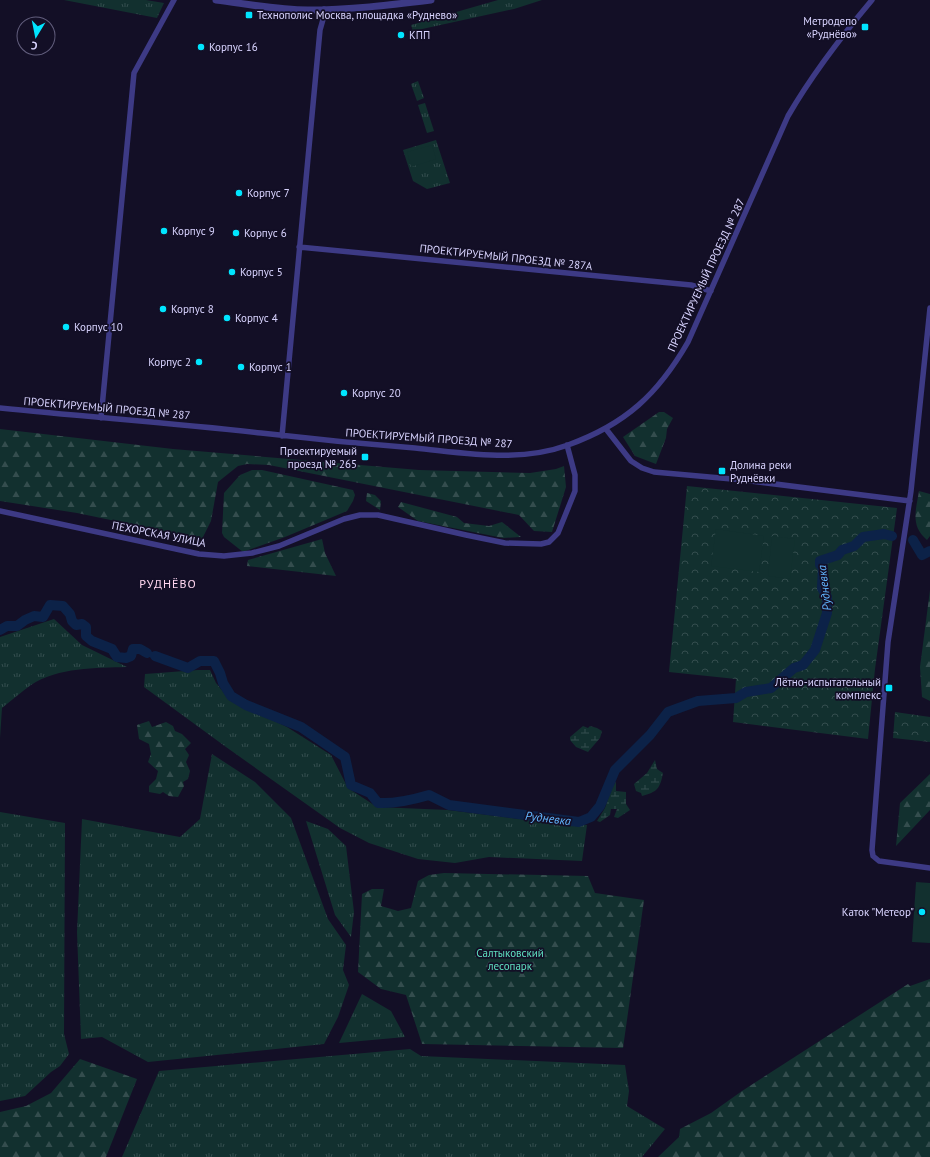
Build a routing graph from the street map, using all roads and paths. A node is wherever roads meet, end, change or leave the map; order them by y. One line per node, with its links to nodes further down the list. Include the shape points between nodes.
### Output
1 (174, 0): 10 (street, via 134,73)
2 (216, 0): 5 (street, via 259,6)
3 (431, 0): 5 (street, via 353,9)
4 (872, 0): 7 (street, ПРОЕКТИРУЕМЫЙ ПРОЕЗД № 287, via 827,55 788,116)
5 (324, 9): 6 (street)
6 (299, 247): 7 (street, ПРОЕКТИРУЕМЫЙ ПРОЕЗД № 287А, via 691,285); 12 (street)
7 (711, 291): 11 (street, ПРОЕКТИРУЕМЫЙ ПРОЕЗД № 287, via 688,342 670,372 632,411)
8 (930, 308): 14 (street)
9 (0, 408): 10 (street, ПРОЕКТИРУЕМЫЙ ПРОЕЗД № 287)
10 (101, 418): 12 (street, ПРОЕКТИРУЕМЫЙ ПРОЕЗД № 287)
11 (606, 429): 13 (street, ПРОЕКТИРУЕМЫЙ ПРОЕЗД № 287); 14 (street, via 631,461 654,472 743,480)
12 (282, 436): 13 (street, ПРОЕКТИРУЕМЫЙ ПРОЕЗД № 287, via 498,455 530,454)
13 (567, 445): 15 (street, ПЕХОРСКАЯ УЛИЦА, via 575,475 575,491 558,533 549,542 541,544 505,543 378,515 360,514 279,546 252,553 224,556 200,554)
14 (910, 501): 16 (street, via 888,642 872,850 873,856 879,862)
15 (0, 511)
16 (930, 868)

